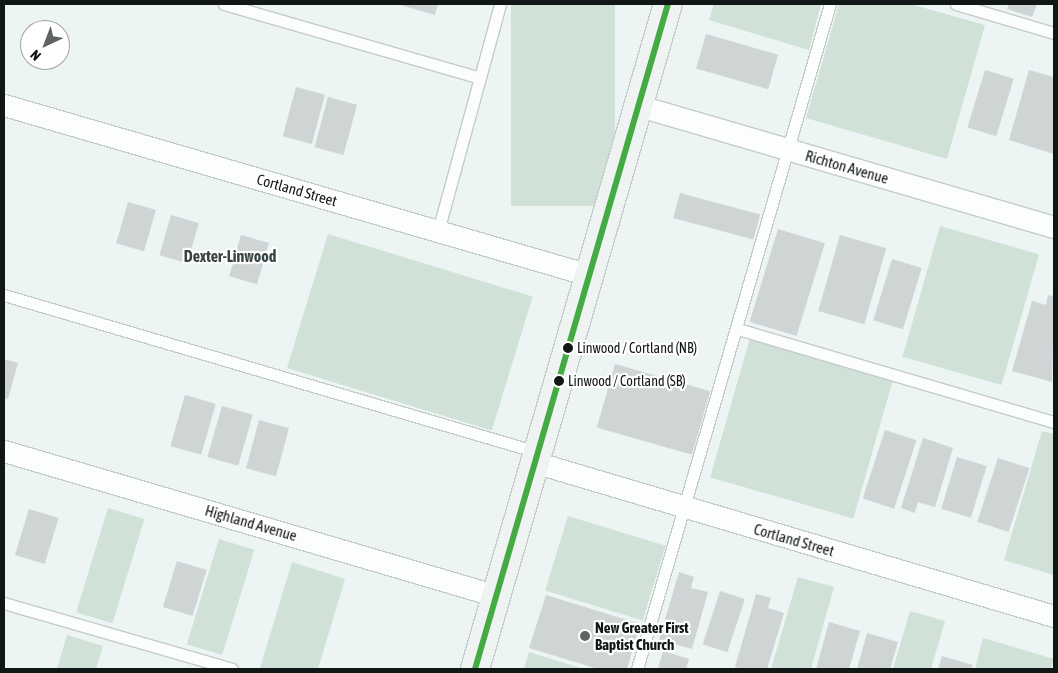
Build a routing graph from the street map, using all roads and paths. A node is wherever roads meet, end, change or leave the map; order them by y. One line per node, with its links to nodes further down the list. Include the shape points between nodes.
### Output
1 (224, 4): 7 (lane)
2 (500, 4): 7 (lane)
3 (668, 4): 9 (street)
4 (830, 4): 10 (lane)
5 (956, 4): 6 (lane)
6 (1054, 33)
7 (480, 78): 12 (lane)
8 (4, 105): 12 (street, Cortland Street)
9 (640, 106): 10 (street, Richton Avenue); 13 (street)
10 (791, 150): 11 (street, Richton Avenue); 15 (lane)
11 (1054, 227)
12 (438, 230): 13 (street, Cortland Street)
13 (589, 275): 18 (street)
14 (4, 295): 18 (lane)
15 (738, 329): 16 (lane); 19 (lane)
16 (1054, 422)
17 (4, 451): 20 (street, Highland Avenue)
18 (535, 457): 19 (street, Cortland Street); 20 (street)
19 (686, 508): 22 (street, Cortland Street); 25 (lane)
20 (497, 596): 24 (street)
21 (4, 603): 23 (lane)
22 (1054, 616)
23 (232, 669)
24 (475, 669)
25 (637, 669)

